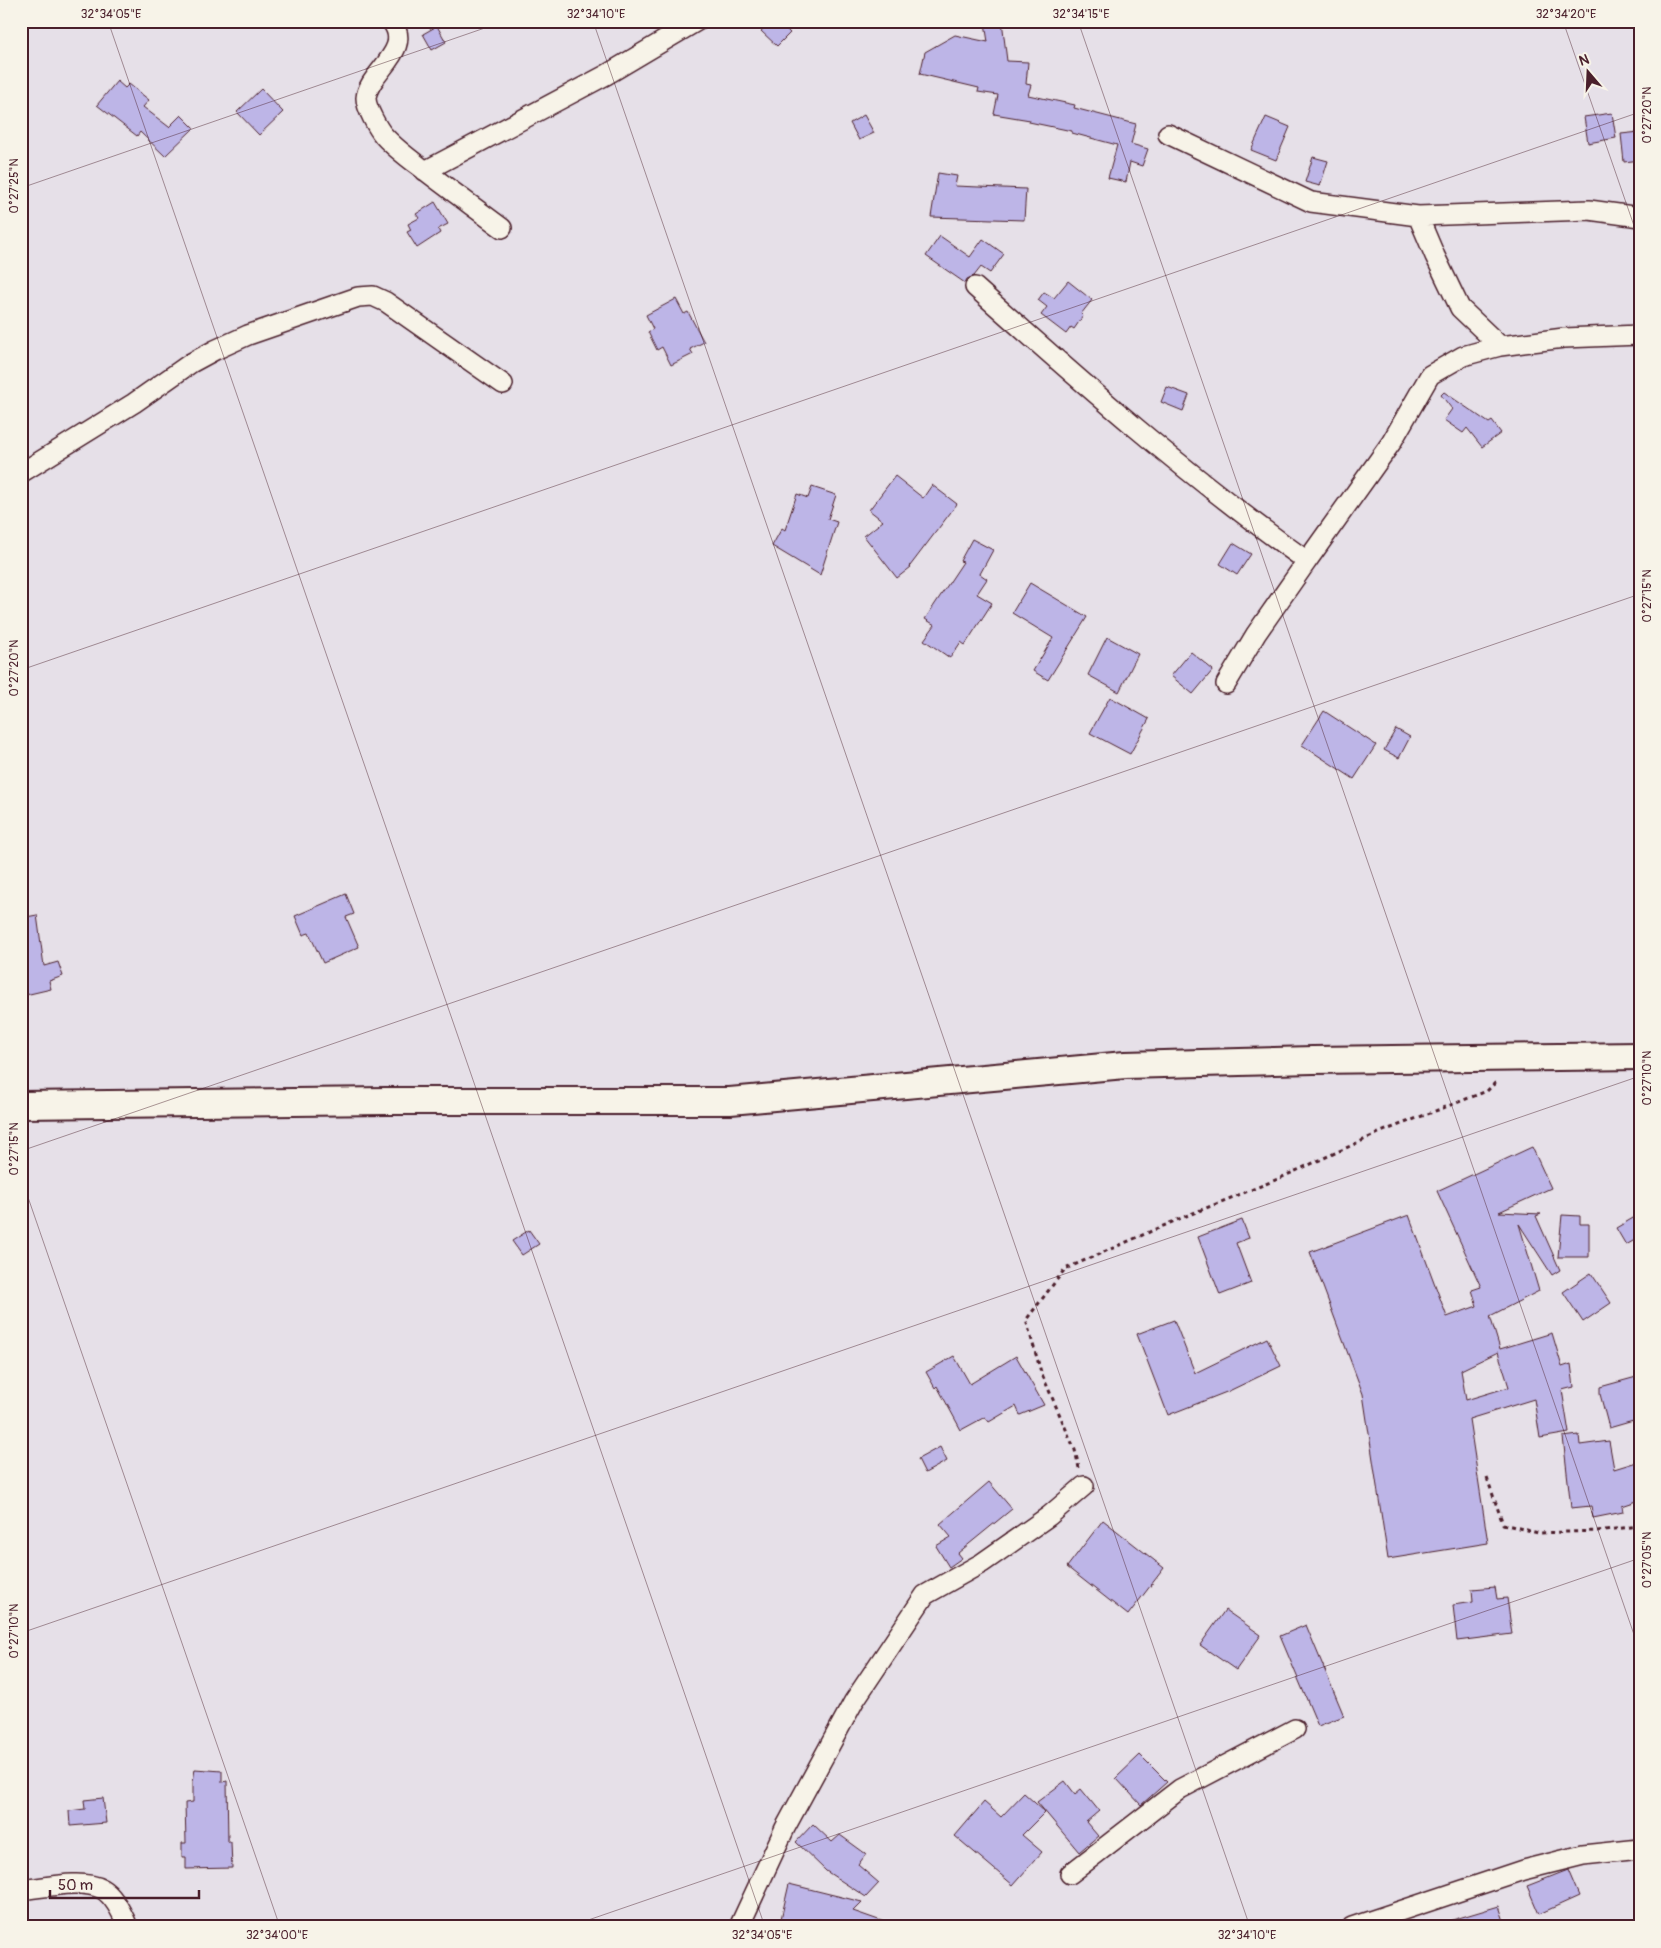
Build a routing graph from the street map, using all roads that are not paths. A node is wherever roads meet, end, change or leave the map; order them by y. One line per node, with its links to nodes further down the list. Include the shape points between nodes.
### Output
1 (391, 21): 4 (street, via 398,29 396,47 366,98 371,116 384,136)
2 (697, 21): 4 (street, via 606,75)
3 (1168, 134): 5 (street, via 1311,202)
4 (426, 171): 7 (street)
5 (1418, 216): 6 (street, via 1589,210); 10 (street, via 1460,308)
6 (1640, 217)
7 (502, 228)
8 (975, 287): 13 (street, via 1102,399 1261,528)
9 (1640, 335): 10 (street, via 1564,338)
10 (1500, 346): 13 (street, via 1463,356 1430,375 1391,443)
11 (503, 384): 12 (street, via 386,302 373,296 358,297 248,335 215,350)
12 (21, 473)
13 (1307, 561): 14 (street)
14 (1226, 684)
15 (1640, 1056): 16 (street, via 1125,1065 730,1101 387,1100)
16 (21, 1105)
17 (1084, 1486): 24 (street, via 1049,1516 990,1558 925,1595 854,1702 785,1828)
18 (1295, 1729): 20 (street, via 1180,1789)
19 (1640, 1849): 22 (street, via 1583,1855 1523,1870)
20 (1070, 1874)
21 (21, 1890): 23 (street, via 74,1883 102,1889 120,1908)
22 (1402, 1919): 25 (street)
23 (128, 1927)
24 (739, 1927)
25 (1352, 1927)

